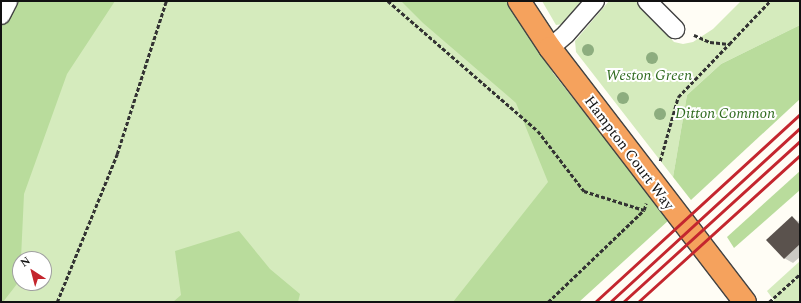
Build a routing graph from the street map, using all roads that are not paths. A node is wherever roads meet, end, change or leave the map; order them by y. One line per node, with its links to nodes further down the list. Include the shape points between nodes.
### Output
1 (8, 1): 5 (street)
2 (519, 1): 7 (highway, Hampton Court Way)
3 (595, 1): 7 (street)
4 (647, 1): 6 (street)
5 (1, 15)
6 (675, 29)
7 (550, 48): 8 (highway, Hampton Court Way)
8 (745, 302)

